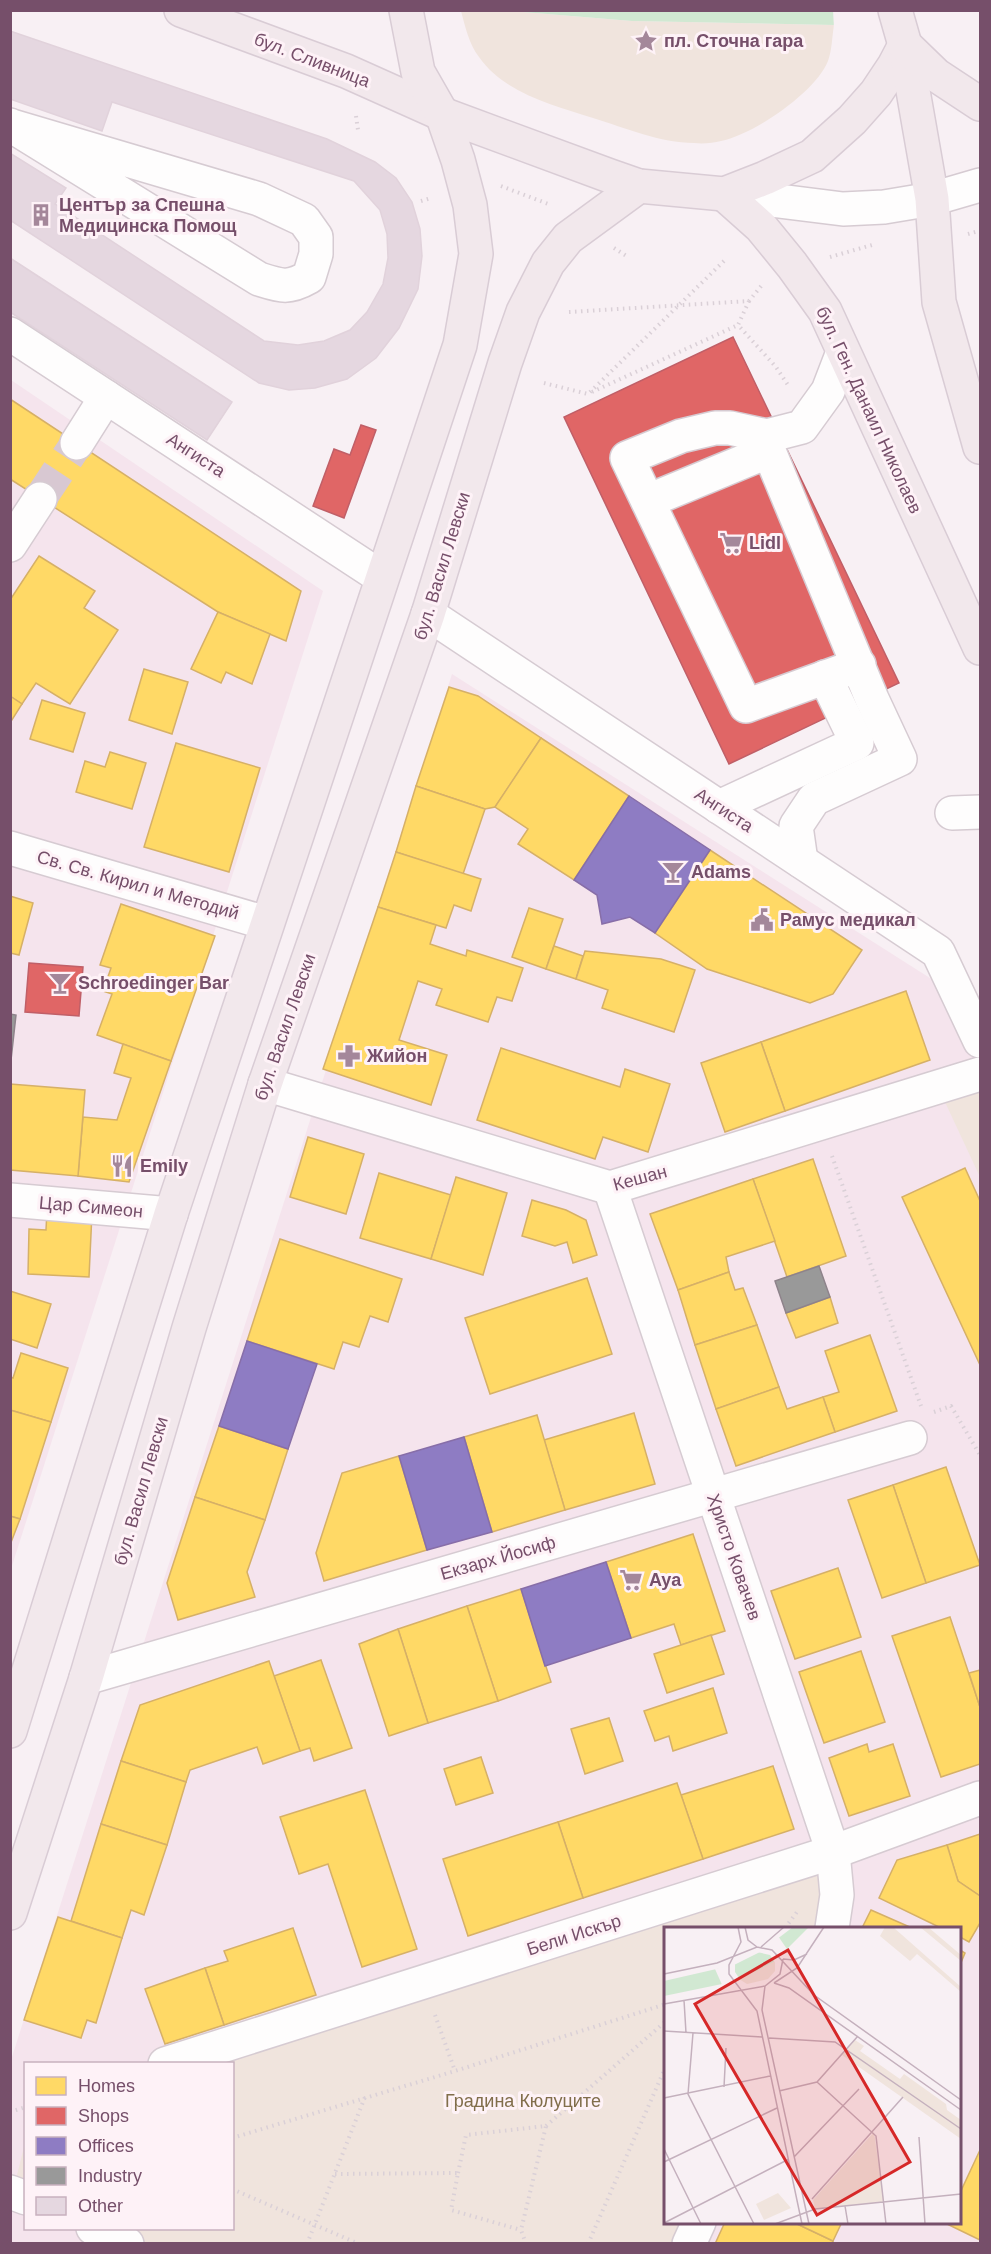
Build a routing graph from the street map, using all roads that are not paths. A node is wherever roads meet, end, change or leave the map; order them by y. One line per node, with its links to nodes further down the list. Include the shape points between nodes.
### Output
1 (181, 10): 6 (main road, бул. Сливница, via 346,71)
2 (895, 10): 4 (main road)
3 (408, 21): 6 (main road, via 418,72)
4 (905, 45): 5 (main road, via 936,75); 10 (main road, via 876,93 812,156); 11 (main road)
5 (981, 104)
6 (442, 114): 9 (main road, бул. Сливница); 20 (main road, via 465,181 476,254 460,345)
7 (11, 126): 7 (street, via 259,199 304,220 316,237 309,277 295,285 259,279)
8 (981, 185): 11 (street)
9 (639, 186): 10 (main road, бул. Сливница); 21 (main road, бул. Васил Левски, via 568,238 549,263 524,312 504,363)
10 (724, 194): 11 (street, via 843,209); 13 (main road, бул. Ген. Данаил Николаев, via 761,227 792,265 825,311)
11 (932, 199): 16 (main road, via 939,302)
12 (10, 334): 14 (street, Ангиста)
13 (843, 352): 18 (street, via 828,392 802,427 767,436 715,428 681,436 627,458); 22 (main road, бул. Ген. Данаил Николаев)
14 (106, 397): 15 (street); 20 (street, Ангиста)
15 (77, 443)
16 (981, 447)
17 (40, 499): 19 (street)
18 (648, 501): 23 (street, via 769,451); 24 (street, via 746,706)
19 (10, 545)
20 (381, 577): 28 (main road)
21 (428, 614): 25 (street, Ангиста); 31 (main road, бул. Васил Левски)
22 (981, 648)
23 (859, 666): 24 (street); 27 (street, via 900,759 814,799 796,826)
24 (825, 677): 25 (street, via 857,743)
25 (719, 807): 27 (street, Ангиста)
26 (10, 848): 28 (street, Св. Св. Кирил и Методий)
27 (801, 861): 29 (street, Ангиста, via 938,952)
28 (267, 923): 34 (main road)
29 (981, 1041)
30 (981, 1074): 32 (street, Кешан)
31 (265, 1084): 32 (street, Кешан); 38 (main road, бул. Васил Левски)
32 (610, 1188): 36 (street, Христо Ковачев)
33 (10, 1200): 34 (street, Цар Симеон)
34 (171, 1214): 37 (main road)
35 (910, 1438): 36 (street, Екзарх Йосиф)
36 (713, 1495): 38 (street, Екзарх Йосиф); 41 (street, Христо Ковачев)
37 (20, 1675): 39 (main road)
38 (86, 1678): 42 (main road, бул. Васил Левски)
39 (10, 1731)
40 (981, 1798): 41 (street, Бели Искър)
41 (833, 1852): 43 (street, Христо Ковачев, via 837,1895); 44 (street, Бели Искър)
42 (10, 1913)
43 (832, 1927)
44 (171, 2062)
45 (699, 2224): 48 (street)
46 (95, 2230): 47 (street)
47 (127, 2244)
48 (689, 2244)

